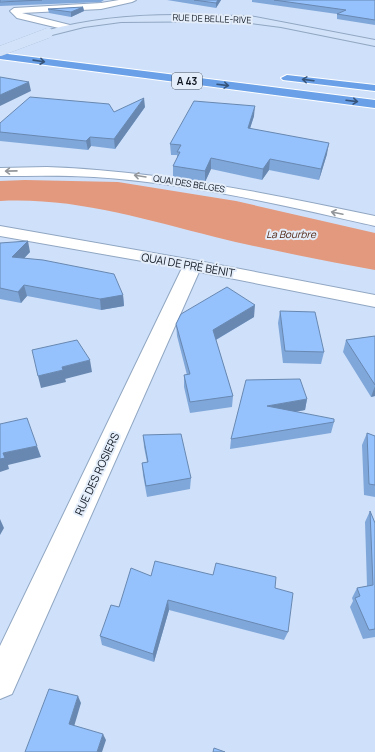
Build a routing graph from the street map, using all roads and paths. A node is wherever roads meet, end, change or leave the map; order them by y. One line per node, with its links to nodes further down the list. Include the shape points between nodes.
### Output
1 (132, 0): 2 (street, via 101,6 11,11 20,16)
2 (67, 27): 4 (street, RUE DE BELLE-RIVE, via 147,18 249,19); 6 (street, RUE DE BELLE-RIVE, bridge)
3 (0, 43): 5 (highway)
4 (375, 43)
5 (38, 48)
6 (0, 51)
7 (0, 56): 10 (highway, A 43, one-way to 10)
8 (280, 77): 9 (highway, one-way to 8)
9 (375, 88)
10 (375, 104)
11 (0, 172): 12 (street, QUAI DES BELGES, one-way to 11, via 251,194 129,175 93,172)
12 (375, 221)
13 (0, 231): 14 (street, QUAI DE PRÉ BÉNIT)
14 (193, 265): 15 (street, QUAI DE PRÉ BÉNIT); 16 (street, RUE DES ROSIERS)
15 (375, 301)
16 (0, 682)

